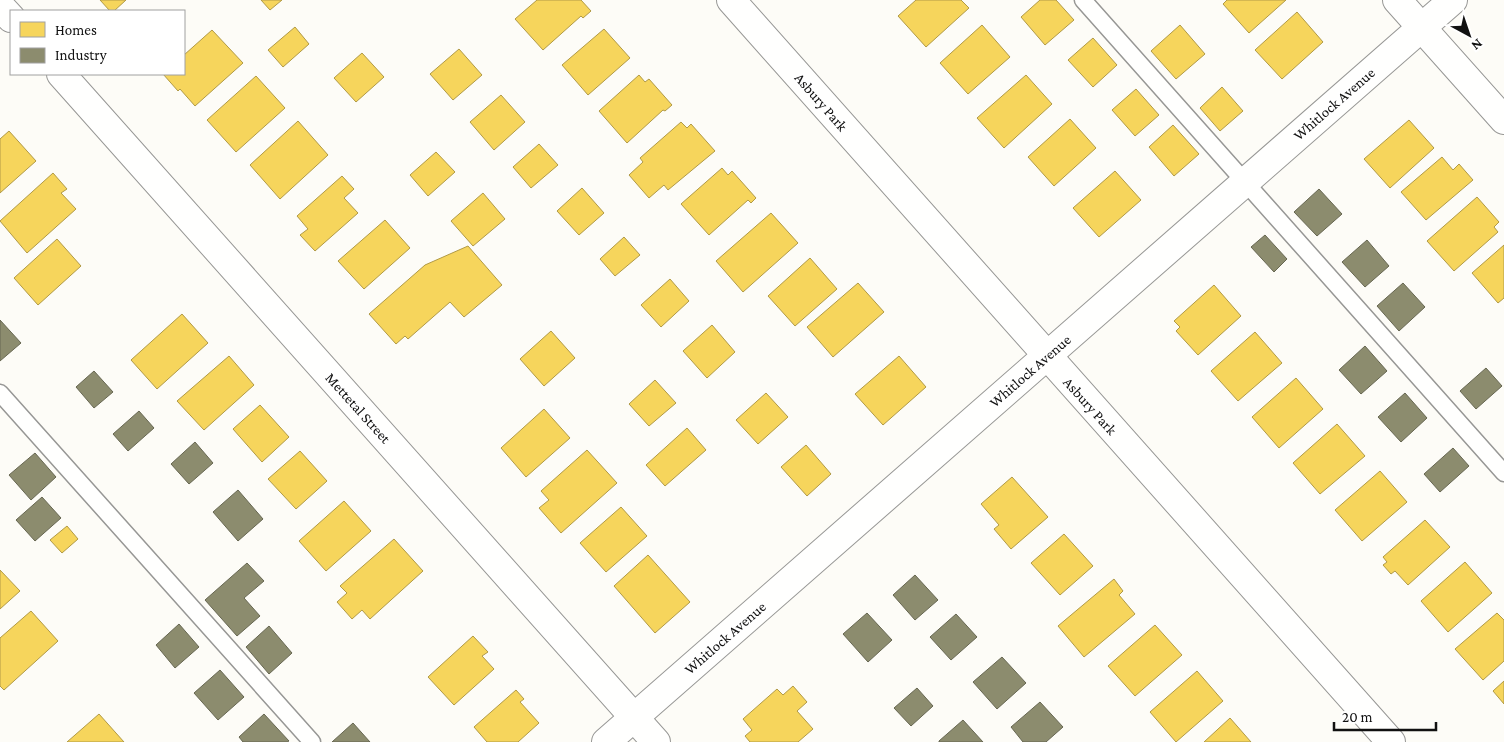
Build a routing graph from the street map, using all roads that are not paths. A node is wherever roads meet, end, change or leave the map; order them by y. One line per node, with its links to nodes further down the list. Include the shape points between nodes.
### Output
1 (731, 0): 11 (street, Asbury Park)
2 (1083, 0): 10 (lane)
3 (1396, 0): 7 (street)
4 (1453, 0): 7 (street, Whitlock Avenue)
5 (0, 6): 6 (street)
6 (10, 17)
7 (1420, 27): 9 (street); 10 (street, Whitlock Avenue)
8 (62, 75): 14 (street, Mettetal Street)
9 (1504, 120)
10 (1245, 182): 11 (street, Whitlock Avenue); 13 (lane)
11 (1046, 356): 14 (street, Whitlock Avenue); 18 (street, Asbury Park)
12 (0, 393): 15 (lane)
13 (1504, 473)
14 (634, 718): 16 (street, Whitlock Avenue); 17 (street, Mettetal Street)
15 (312, 742)
16 (606, 742)
17 (656, 742)
18 (1391, 742)

